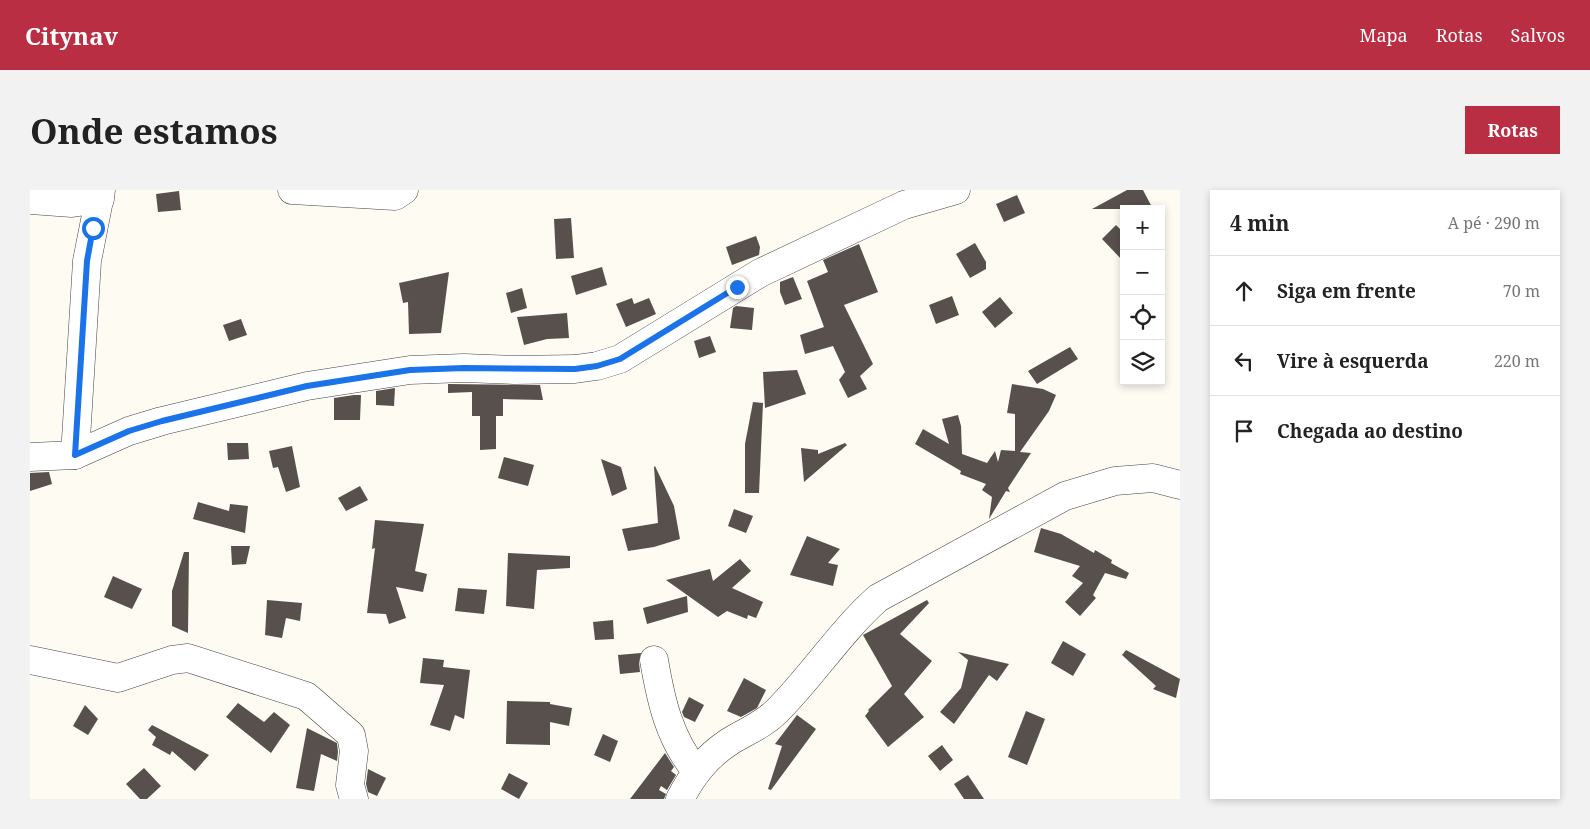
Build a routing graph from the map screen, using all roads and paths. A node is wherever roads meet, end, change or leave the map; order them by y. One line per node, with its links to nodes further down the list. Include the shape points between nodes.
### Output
1 (292, 190): 2 (street, via 395,196)
2 (404, 190)
3 (956, 190): 6 (street, via 904,205 760,273 620,359 597,366 540,370 410,370 307,386 162,421 129,431)
4 (101, 194): 5 (street, via 72,203); 6 (street, via 87,261)
5 (30, 200)
6 (75, 455): 7 (street)
7 (30, 457)
8 (1180, 485): 11 (street, via 1153,478 1115,481 1065,496 878,598 854,620 778,710 760,725 729,742)
9 (30, 660): 12 (street, via 118,678 188,658 306,696 351,735 354,751 350,785)
10 (654, 660): 11 (street, via 672,734 683,756)
11 (696, 771): 13 (street)
12 (354, 799)
13 (680, 799)

